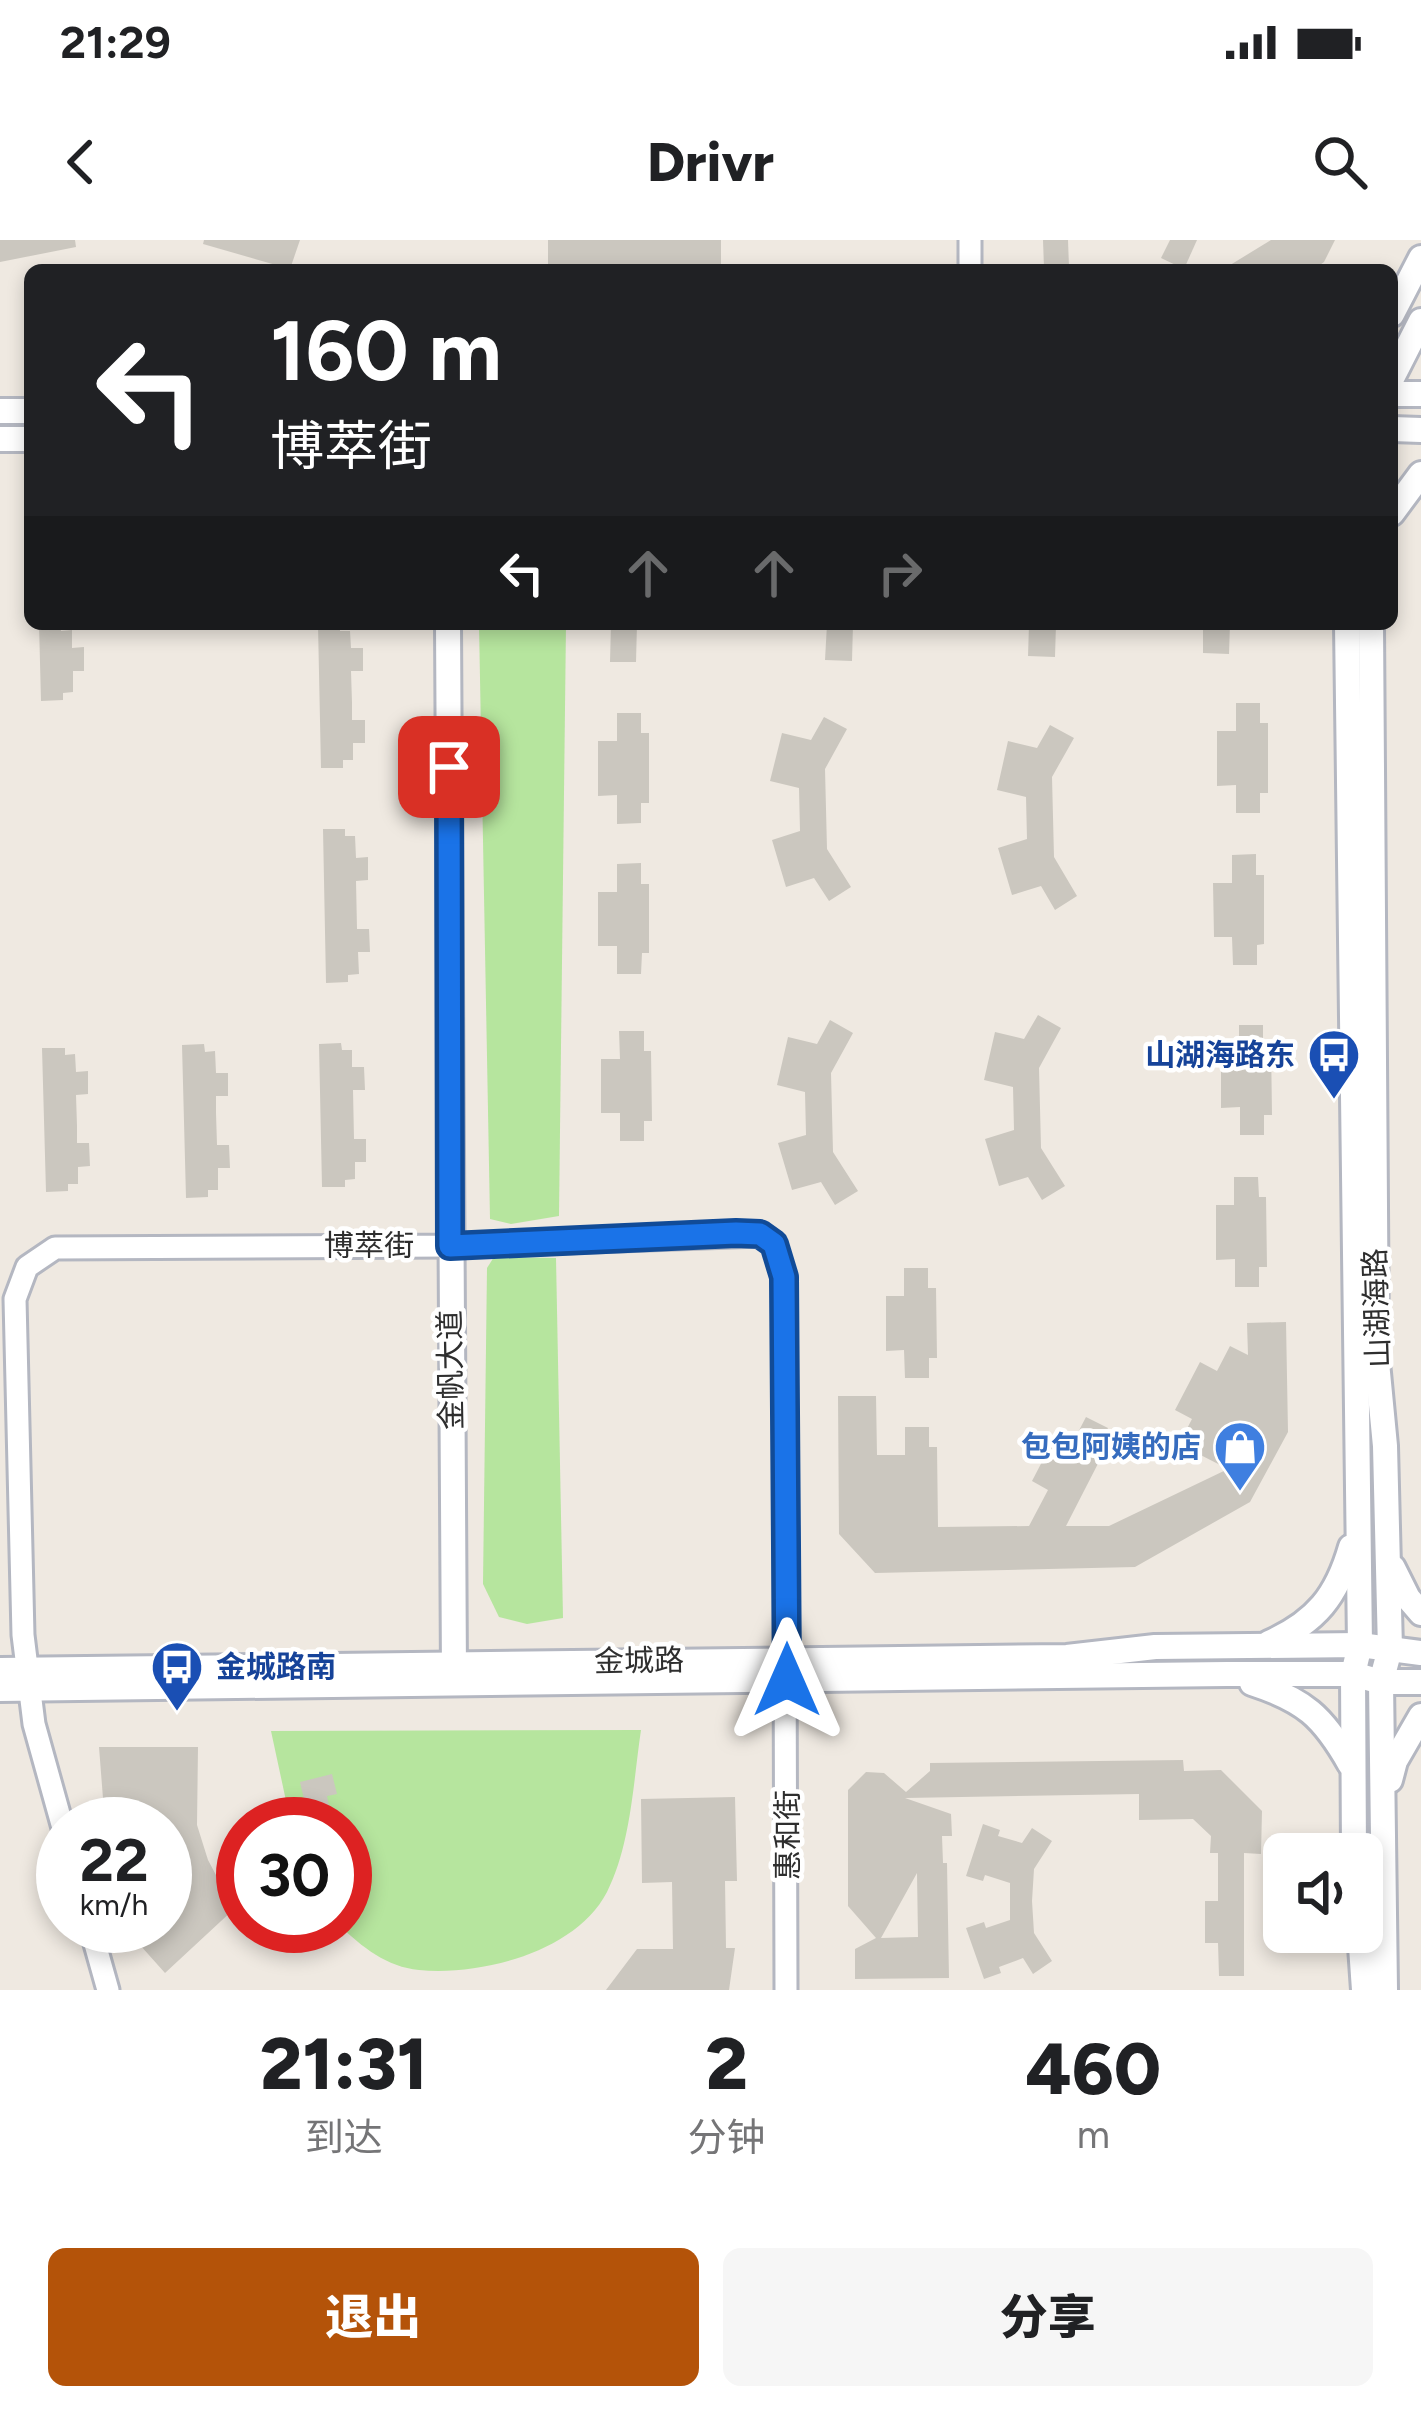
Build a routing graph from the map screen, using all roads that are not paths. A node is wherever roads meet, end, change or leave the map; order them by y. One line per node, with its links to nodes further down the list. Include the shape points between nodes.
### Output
1 (1421, 257): 2 (street)
2 (1399, 292)
3 (1421, 321): 4 (street)
4 (1398, 366)
5 (1421, 474): 6 (street)
6 (1398, 505)
7 (448, 630): 10 (street, 金帆大道)
8 (1347, 630): 11 (street, 山湖海路)
9 (1371, 630): 12 (street, 山湖海路, via 1376,1352)
10 (450, 1246): 19 (street, 博萃街, via 736,1233 774,1244 784,1277); 20 (street, 金帆大道); 23 (street, 博萃街, via 55,1248 27,1268 15,1299)
11 (1358, 1523): 14 (street, 山湖海路); 15 (street, via 1340,1581 1318,1614)
12 (1388, 1554): 13 (street); 16 (street, 山湖海路)
13 (1421, 1613)
14 (1360, 1645): 15 (street, 金城路); 16 (street, 金城路); 21 (street, 山湖海路)
15 (1261, 1646): 19 (street, 金城路)
16 (1390, 1649): 17 (street, 金城路); 24 (street, 山湖海路)
17 (1421, 1653)
18 (0, 1670): 23 (street, 金城路)
19 (787, 1670): 20 (street, 金城路); 22 (street, 金城路); 35 (street, 惠和街)
20 (454, 1673): 23 (street, 金城路)
21 (1352, 1674): 22 (street, 金城路); 24 (street, 金城路); 28 (street, 山湖海路)
22 (1227, 1675): 28 (street, via 1317,1714)
23 (29, 1680): 26 (street, 金城路); 29 (street)
24 (1381, 1682): 25 (street, 金城路); 30 (street, 山湖海路)
25 (1421, 1682)
26 (0, 1689)
27 (1421, 1716): 30 (street, via 1395,1761)
28 (1351, 1766): 31 (street, 山湖海路)
29 (54, 1797)
30 (1383, 1806): 37 (street, 山湖海路)
31 (1353, 1833)
32 (98, 1953): 34 (street)
33 (1361, 1953): 36 (street)
34 (108, 1990)
35 (786, 1990)
36 (1364, 1990)
37 (1385, 1990)

